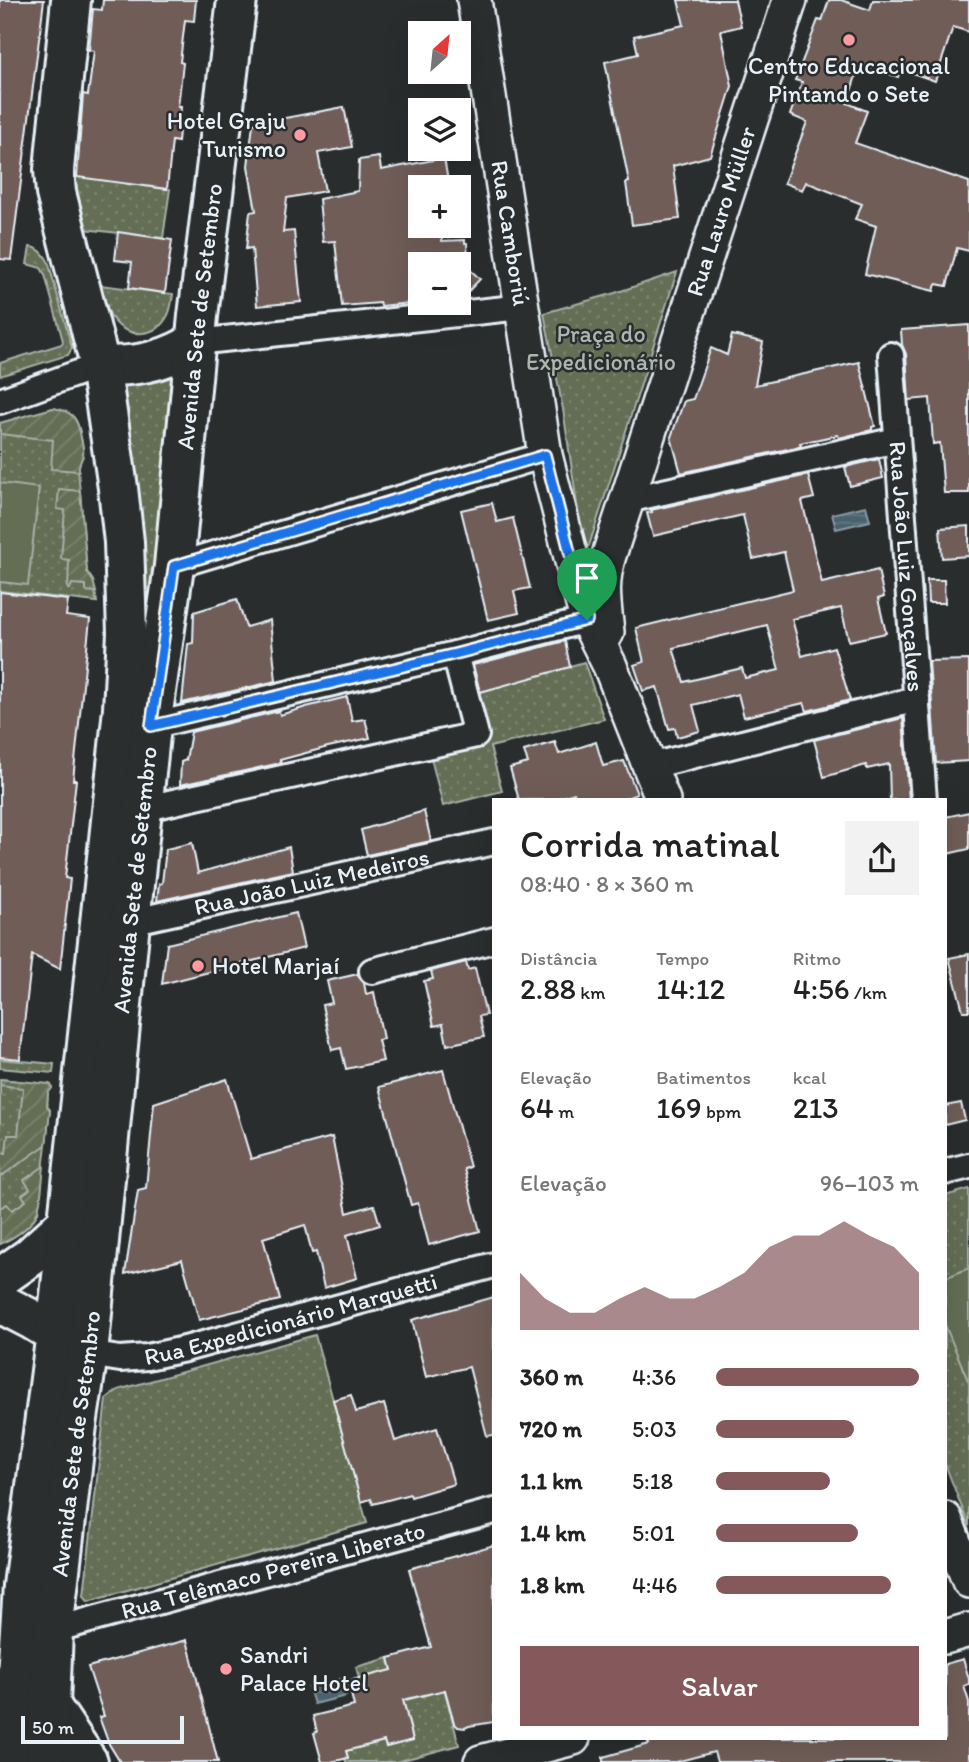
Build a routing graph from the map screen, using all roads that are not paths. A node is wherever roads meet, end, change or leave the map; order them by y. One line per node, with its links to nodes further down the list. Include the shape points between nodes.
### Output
1 (71, 0): 8 (main road, Avenida Sete de Setembro, via 55,182)
2 (237, 0): 6 (main road, Avenida Sete de Setembro)
3 (474, 0): 5 (main road, Rua Camboriú)
4 (790, 0): 12 (main road, Rua Lauro Müller)
5 (523, 307): 6 (street); 11 (main road, Rua Camboriú)
6 (195, 342): 8 (main road, via 143,364); 13 (main road, Avenida Sete de Setembro)
7 (891, 355): 10 (street)
8 (100, 365): 9 (street); 29 (main road, Avenida Sete de Setembro, via 124,542 127,633 123,709)
9 (0, 401)
10 (897, 440): 12 (street, Rua João Luiz Gonçalves); 17 (street, Rua João Luiz Gonçalves)
11 (545, 455): 13 (street); 14 (main road, Rua Camboriú)
12 (627, 500): 16 (main road, Rua Lauro Müller, via 603,575)
13 (174, 566): 18 (main road, Avenida Sete de Setembro)
14 (587, 620): 15 (street); 16 (main road, Rua Camboriú)
15 (455, 654): 18 (street); 22 (street, via 476,735)
16 (610, 666): 19 (main road)
17 (917, 699): 19 (street); 21 (street, Rua João Luiz Gonçalves)
18 (151, 726): 22 (main road, Avenida Sete de Setembro)
19 (650, 766): 20 (main road)
20 (662, 798)
21 (924, 798)
22 (142, 809): 24 (main road, Avenida Sete de Setembro)
23 (492, 842): 24 (street, Rua João Luiz Medeiros)
24 (130, 922): 34 (main road, Avenida Sete de Setembro)
25 (492, 941): 26 (street)
26 (372, 971)
27 (969, 1166): 28 (street)
28 (947, 1172)
29 (66, 1224): 31 (main road); 33 (main road, Avenida Sete de Setembro)
30 (492, 1266): 34 (street, Rua Expedicionário Marquetti, via 185,1349 120,1359)
31 (0, 1278)
32 (0, 1303): 33 (main road)
33 (55, 1333): 34 (main road); 43 (main road, Avenida Sete de Setembro, via 23,1586)
34 (88, 1354): 38 (main road, Avenida Sete de Setembro)
35 (492, 1512): 38 (street, Rua Telêmaco Pereira Liberato)
36 (947, 1524): 37 (main road)
37 (969, 1581)
38 (53, 1630): 41 (main road, Avenida Sete de Setembro)
39 (969, 1630): 40 (main road)
40 (947, 1636)
41 (50, 1705): 44 (main road, Avenida Sete de Setembro); 45 (main road)
42 (565, 1740): 46 (main road)
43 (11, 1762)
44 (45, 1762)
45 (88, 1762)
46 (481, 1762)

